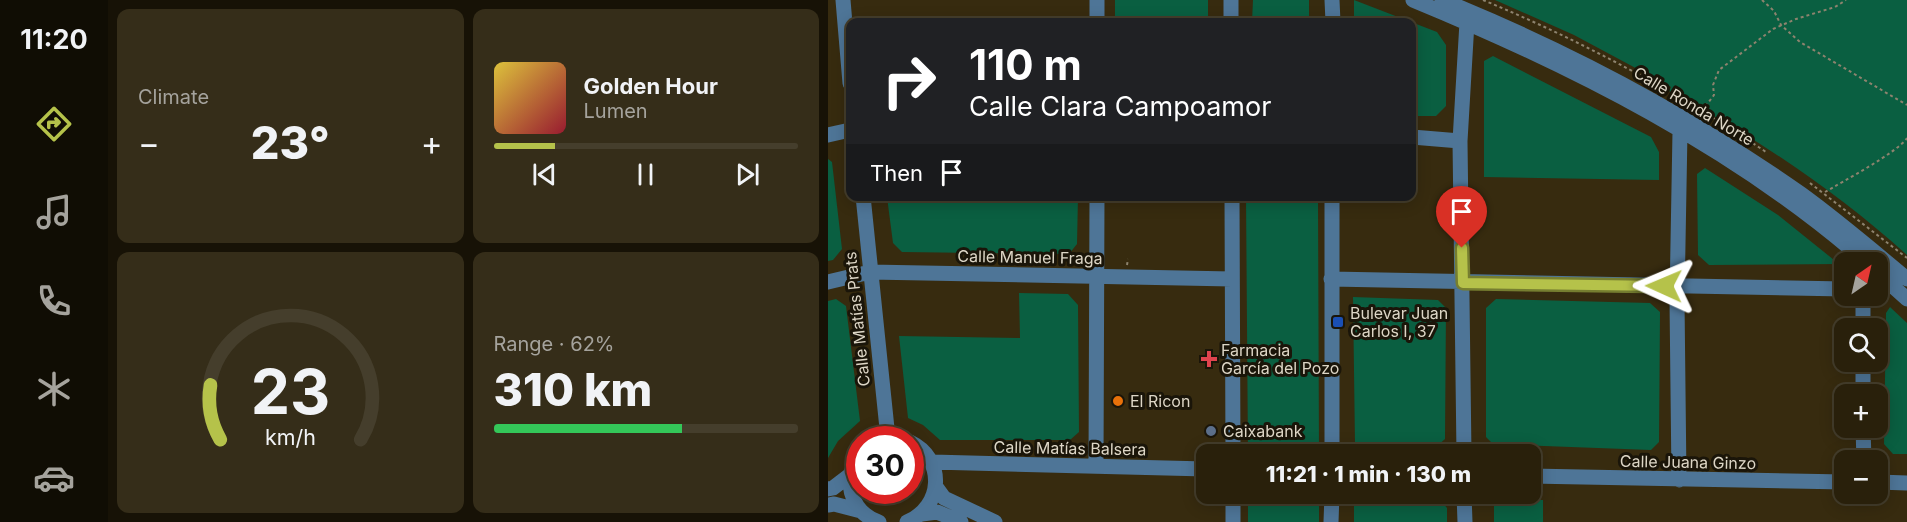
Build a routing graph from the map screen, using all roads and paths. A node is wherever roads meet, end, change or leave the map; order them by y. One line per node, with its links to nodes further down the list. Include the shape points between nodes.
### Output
1 (843, 0): 15 (street)
2 (1097, 0): 10 (street)
3 (1231, 0): 11 (street)
4 (1332, 0): 12 (street)
5 (1413, 0): 13 (street, Calle Ronda Norte)
6 (1442, 0): 33 (street, Calle Ronda Norte, via 1567,55 1673,113 1803,196)
7 (1483, 0): 14 (path, via 1545,26 1702,111 1714,95 1719,70)
8 (1762, 0): 14 (path)
9 (1846, 0): 14 (path)
10 (1097, 18)
11 (1231, 18)
12 (1332, 18)
13 (1467, 22): 18 (street, Calle Ronda Norte, via 1582,76); 22 (street)
14 (1781, 25): 16 (path, via 1800,42)
15 (846, 36)
16 (1907, 105)
17 (846, 131): 19 (street)
18 (1680, 131): 28 (street, Calle Ronda Norte, via 1762,184); 37 (street)
19 (828, 135)
20 (1416, 137): 22 (street)
21 (1907, 138): 23 (path)
22 (1460, 141): 35 (street)
23 (1825, 192)
24 (863, 201): 29 (street, Calle Matías Prats)
25 (1097, 201): 30 (street)
26 (1232, 201): 31 (street)
27 (1332, 201): 32 (street)
28 (1854, 252)
29 (870, 272): 30 (street, Calle Manuel Fraga); 34 (street, Calle Manuel Fraga); 40 (street, Calle Matías Prats)
30 (1098, 276): 31 (street, Calle Manuel Fraga); 46 (street)
31 (1232, 279): 41 (street)
32 (1330, 279): 35 (street); 42 (street)
33 (1907, 279)
34 (828, 282)
35 (1463, 283): 37 (street); 43 (street)
36 (1888, 284): 39 (street)
37 (1677, 287): 38 (street); 50 (street)
38 (1834, 289)
39 (1907, 299)
40 (884, 426)
41 (1233, 444)
42 (1332, 444)
43 (1464, 444)
44 (924, 452): 45 (street)
45 (932, 462): 46 (street, Calle Matías Balsera); 54 (street)
46 (1096, 466): 47 (street, Calle Matías Balsera)
47 (1196, 469)
48 (1541, 476): 50 (street, Calle Juana Ginzo)
49 (846, 478): 55 (street)
50 (1678, 480): 51 (street, Calle Juana Ginzo)
51 (1834, 482)
52 (1888, 482): 53 (street)
53 (1907, 483)
54 (936, 487): 62 (street); 66 (street, via 944,498)
55 (828, 489)
56 (856, 504): 61 (street)
57 (1233, 504): 67 (street)
58 (1332, 504): 68 (street)
59 (1464, 504): 69 (street)
60 (828, 505): 61 (street)
61 (861, 511): 63 (street)
62 (922, 514): 64 (street); 65 (street, via 937,512)
63 (879, 522)
64 (908, 522)
65 (961, 522)
66 (995, 522)
67 (1233, 522)
68 (1331, 522)
69 (1464, 522)

